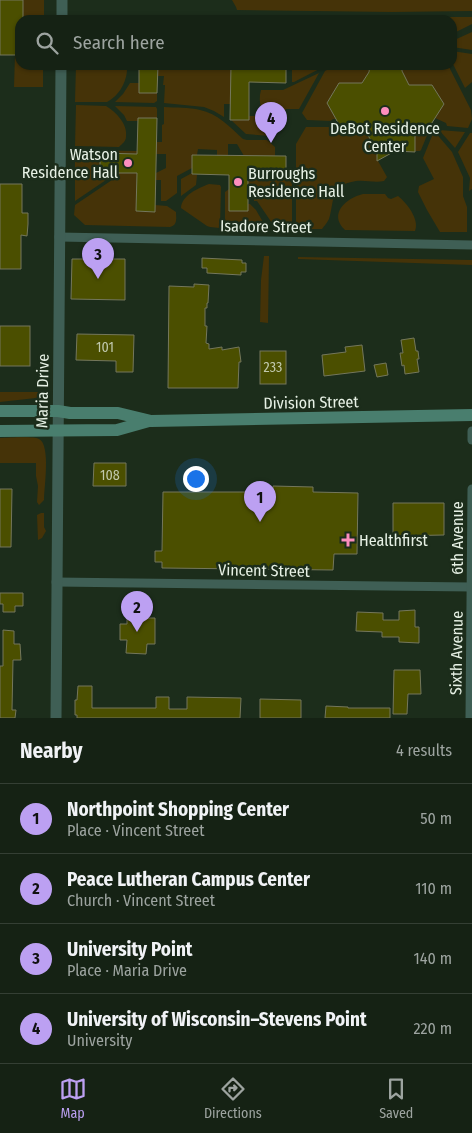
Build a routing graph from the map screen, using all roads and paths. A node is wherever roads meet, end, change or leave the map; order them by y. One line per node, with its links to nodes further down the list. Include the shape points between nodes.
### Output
1 (62, 0): 2 (street)
2 (62, 15)
3 (61, 70): 4 (street, Maria Drive)
4 (59, 237): 5 (street, Isadore Street); 6 (street, Maria Drive)
5 (472, 245)
6 (58, 411): 7 (main road, Division Street); 9 (main road, Division Street, via 118,414); 10 (street, Maria Drive)
7 (0, 412)
8 (472, 415): 9 (main road, Division Street)
9 (151, 420): 10 (main road, Division Street, via 117,430)
10 (58, 430): 11 (main road, Division Street); 15 (street, Maria Drive)
11 (0, 431)
12 (472, 431): 13 (street)
13 (472, 440)
14 (472, 489): 16 (street, 6th Avenue)
15 (56, 582): 16 (street, Vincent Street); 17 (street, Maria Drive)
16 (472, 588): 18 (street, Sixth Avenue)
17 (56, 718)
18 (470, 718)

